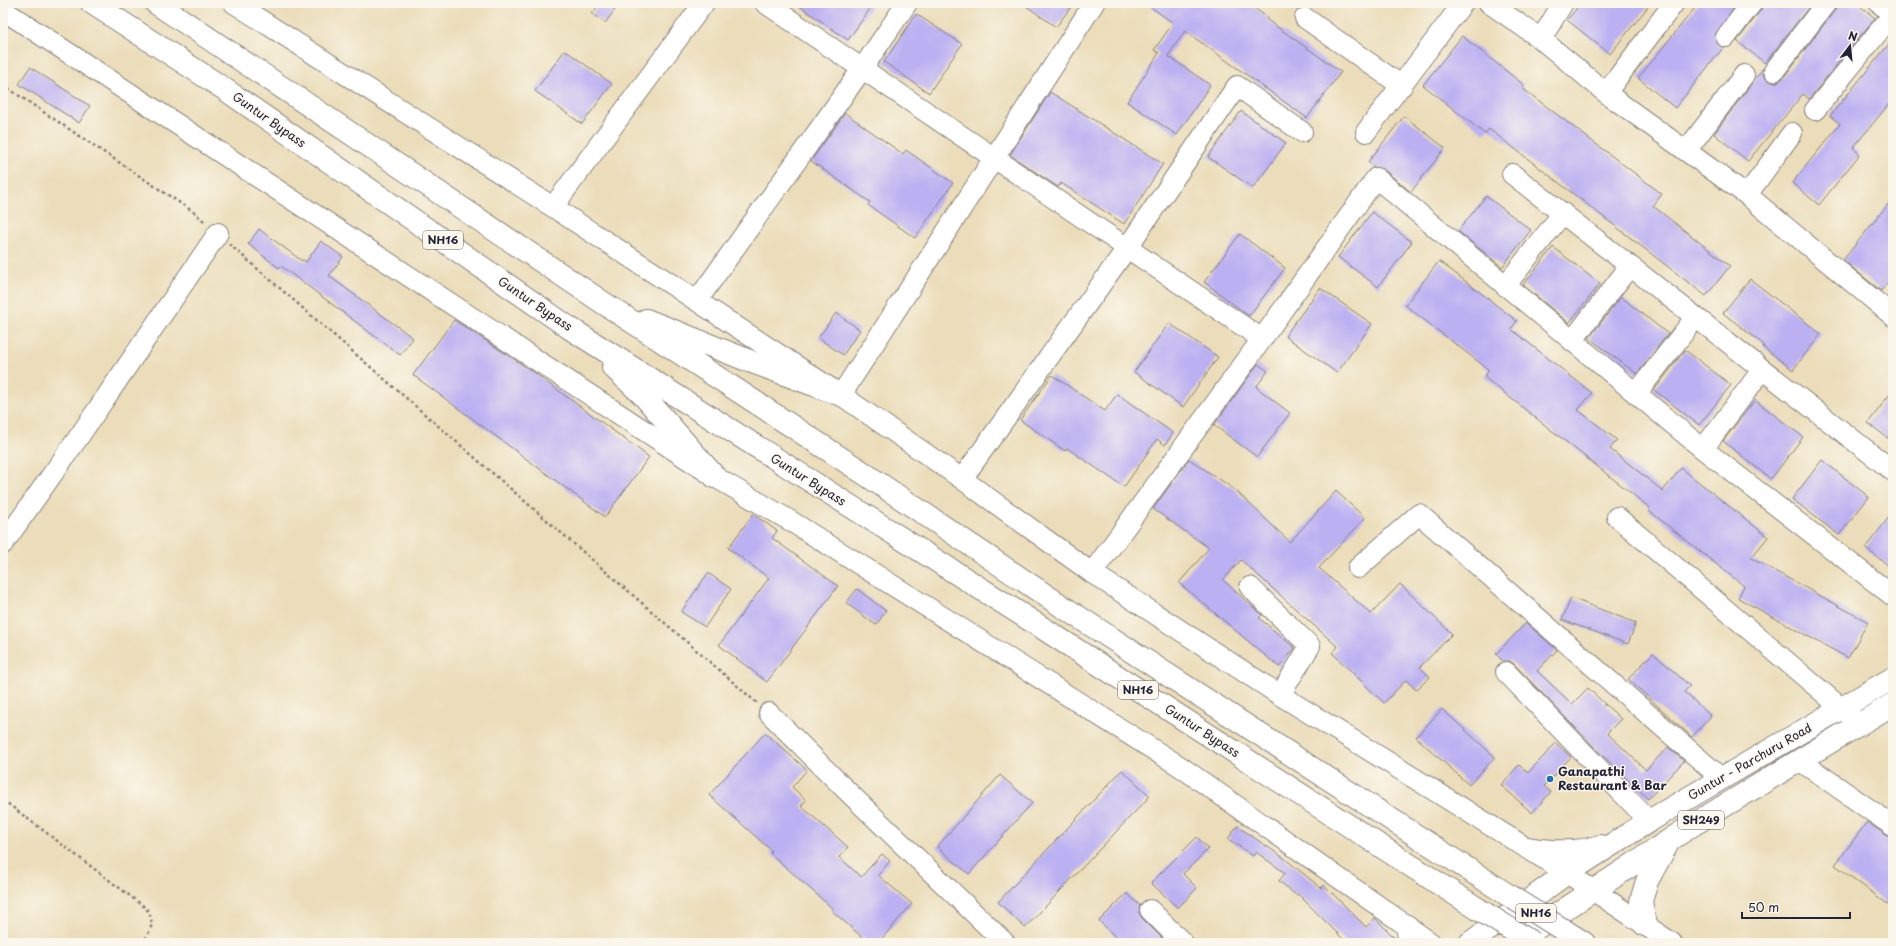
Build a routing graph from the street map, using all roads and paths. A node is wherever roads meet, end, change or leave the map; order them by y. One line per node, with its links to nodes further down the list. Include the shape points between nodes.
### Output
1 (92, 3): 44 (main road, Guntur Bypass / NH16, via 223,88)
2 (156, 3): 41 (main road, NH16)
3 (234, 3): 34 (street)
4 (704, 3): 34 (street)
5 (765, 3): 20 (street)
6 (906, 3): 20 (street)
7 (1094, 3): 31 (street)
8 (1463, 3): 24 (street)
9 (1489, 3): 19 (street)
10 (1563, 3): 19 (street)
11 (1674, 3): 25 (street)
12 (1752, 3): 18 (street)
13 (1826, 3): 21 (street)
14 (1879, 3): 16 (street)
15 (3, 10): 52 (street)
16 (1893, 14): 26 (street)
17 (1305, 18): 24 (street)
18 (1726, 38)
19 (1541, 39): 25 (street)
20 (862, 69): 31 (street); 40 (street)
21 (1774, 71)
22 (1744, 75): 30 (street)
23 (3, 85): 36 (path, via 195,213)
24 (1402, 86): 28 (street)
25 (1606, 92): 30 (street)
26 (1815, 110)
27 (1302, 132): 37 (street, via 1237,86)
28 (1366, 132)
29 (1792, 133): 33 (street)
30 (1686, 151): 33 (street)
31 (994, 158): 37 (street); 49 (street)
32 (1512, 174): 35 (street)
33 (1747, 195): 42 (street)
34 (553, 207): 40 (street)
35 (1563, 213): 38 (street); 39 (street)
36 (218, 233): 55 (street); 65 (path)
37 (1127, 248): 45 (street); 53 (street)
38 (1630, 266): 43 (street); 46 (street)
39 (1505, 286): 45 (street, via 1376,178); 46 (street)
40 (697, 301): 49 (street)
41 (605, 304): 49 (main road); 87 (main road, NH16, bridge, via 1063,607)
42 (1893, 316)
43 (1695, 318): 47 (street); 48 (street)
44 (568, 327): 52 (main road, via 643,395); 86 (main road, Guntur Bypass / NH16, bridge)
45 (1262, 339): 57 (street)
46 (1572, 340): 48 (street)
47 (1762, 370): 50 (street); 51 (street)
48 (1636, 394): 50 (street)
49 (841, 395): 53 (street)
50 (1703, 449): 59 (street)
51 (1893, 471)
52 (715, 478): 79 (street, via 789,520 1181,767)
53 (962, 479): 57 (street)
54 (1617, 517): 64 (street)
55 (3, 544)
56 (1358, 568): 68 (street, via 1419,514)
57 (1092, 573): 62 (street)
58 (1250, 587): 62 (street, via 1310,646)
59 (1893, 596)
60 (1506, 672): 70 (street)
61 (1893, 678): 64 (main road, Guntur - Parchuru Road)
62 (1280, 695): 74 (street)
63 (1893, 704): 66 (main road, Guntur - Parchuru Road / SH249)
64 (1842, 707): 66 (street); 68 (main road, Guntur - Parchuru Road)
65 (769, 714): 81 (street)
66 (1860, 724): 67 (main road, Guntur - Parchuru Road / SH249)
67 (1799, 760): 71 (street); 72 (main road, Guntur - Parchuru Road / SH249)
68 (1721, 778): 70 (main road, Guntur - Parchuru Road)
69 (3, 800): 80 (path, via 146,908 152,916 152,924)
70 (1649, 821): 73 (main road, Guntur - Parchuru Road)
71 (1893, 826)
72 (1671, 839): 76 (main road, Guntur - Parchuru Road / SH249); 78 (main road, via 1647,882 1641,901)
73 (1618, 841): 74 (main road, via 1594,849 1570,852); 75 (main road, Guntur - Parchuru Road)
74 (1528, 848): 75 (street)
75 (1567, 873): 76 (street); 84 (main road, Guntur - Parchuru Road)
76 (1594, 890): 78 (street); 85 (main road, Guntur - Parchuru Road / SH249)
77 (1150, 910): 82 (street)
78 (1645, 925): 88 (street)
79 (1408, 934): 83 (street)
80 (142, 943)
81 (1004, 943)
82 (1183, 943)
83 (1431, 943)
84 (1470, 943)
85 (1514, 943)
86 (1533, 943)
87 (1584, 943)
88 (1672, 943)

